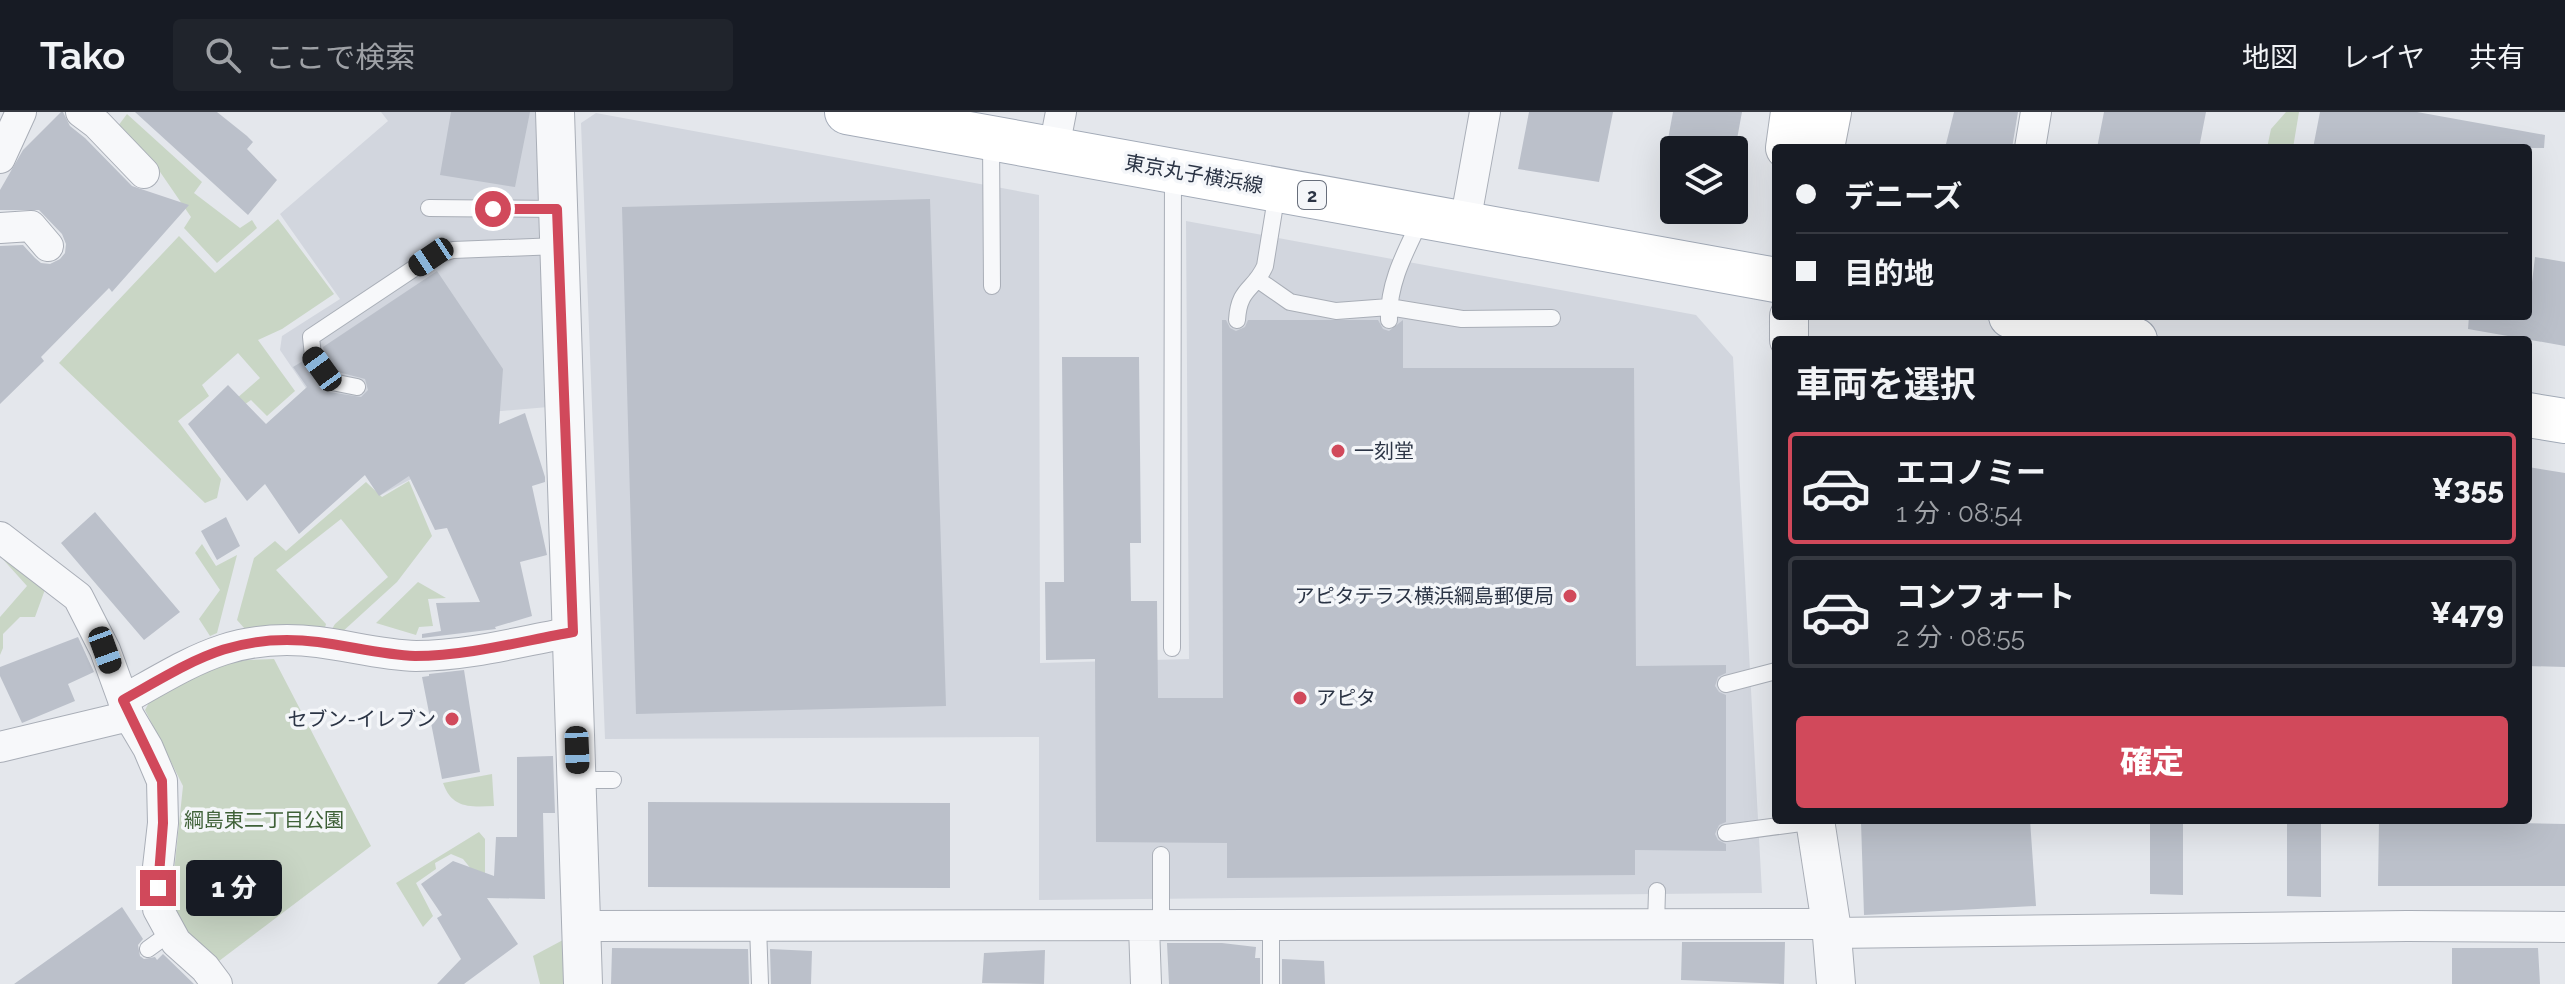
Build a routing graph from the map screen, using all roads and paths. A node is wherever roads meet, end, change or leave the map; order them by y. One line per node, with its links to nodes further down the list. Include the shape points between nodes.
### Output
1 (21, 112): 14 (street)
2 (81, 112): 16 (street)
3 (555, 112): 19 (street)
4 (847, 112): 10 (main road, 東京丸子横浜線 / 2)
5 (1485, 112): 21 (street)
6 (1792, 112): 11 (main road)
7 (1830, 112): 12 (main road)
8 (2036, 112): 13 (street)
9 (1058, 130): 10 (main road, 東京丸子横浜線 / 2); 15 (main road, 東京丸子横浜線 / 2)
10 (991, 137): 27 (lane)
11 (1788, 144)
12 (1824, 144)
13 (2031, 144)
14 (0, 158)
15 (1173, 170): 17 (main road, 東京丸子横浜線 / 2); 38 (lane)
16 (144, 173)
17 (1278, 189): 20 (main road, 東京丸子横浜線 / 2); 25 (lane, via 1265,266)
18 (429, 208): 19 (lane)
19 (557, 209): 24 (street)
20 (1422, 216): 21 (main road, 東京丸子横浜線 / 2); 28 (lane, via 1393,280)
21 (1465, 223): 26 (main road, 東京丸子横浜線 / 2)
22 (0, 228): 23 (street, via 31,226)
23 (48, 246)
24 (558, 246): 33 (lane, via 453,250 431,257 311,337 313,356 332,382); 37 (street)
25 (1257, 279): 28 (lane, via 1290,302); 30 (lane, via 1241,295)
26 (1772, 279)
27 (992, 286)
28 (1389, 314): 29 (lane)
29 (1552, 318)
30 (1237, 320)
31 (2032, 320): 32 (main road)
32 (2114, 336)
33 (357, 387)
34 (2532, 416): 35 (main road)
35 (2565, 421)
36 (0, 537): 41 (street, via 78,597)
37 (573, 632): 41 (street, via 414,656 302,640 257,641 198,657); 50 (street, via 595,780)
38 (1172, 648)
39 (1772, 672): 40 (lane)
40 (1726, 684)
41 (126, 708): 42 (street); 55 (street, via 162,781 159,941 176,942)
42 (0, 747)
43 (1794, 824): 45 (lane)
44 (1816, 824): 54 (street)
45 (1726, 833)
46 (1161, 855): 52 (lane)
47 (1657, 891): 49 (lane)
48 (1271, 925): 49 (street); 52 (street); 59 (lane)
49 (1656, 925): 54 (street)
50 (582, 926): 51 (street); 56 (street)
51 (758, 926): 52 (street); 57 (lane)
52 (1152, 926): 58 (street)
53 (2565, 927): 54 (street)
54 (1832, 929): 60 (street)
55 (217, 984)
56 (583, 984)
57 (760, 984)
58 (1146, 984)
59 (1271, 984)
60 (1836, 984)

